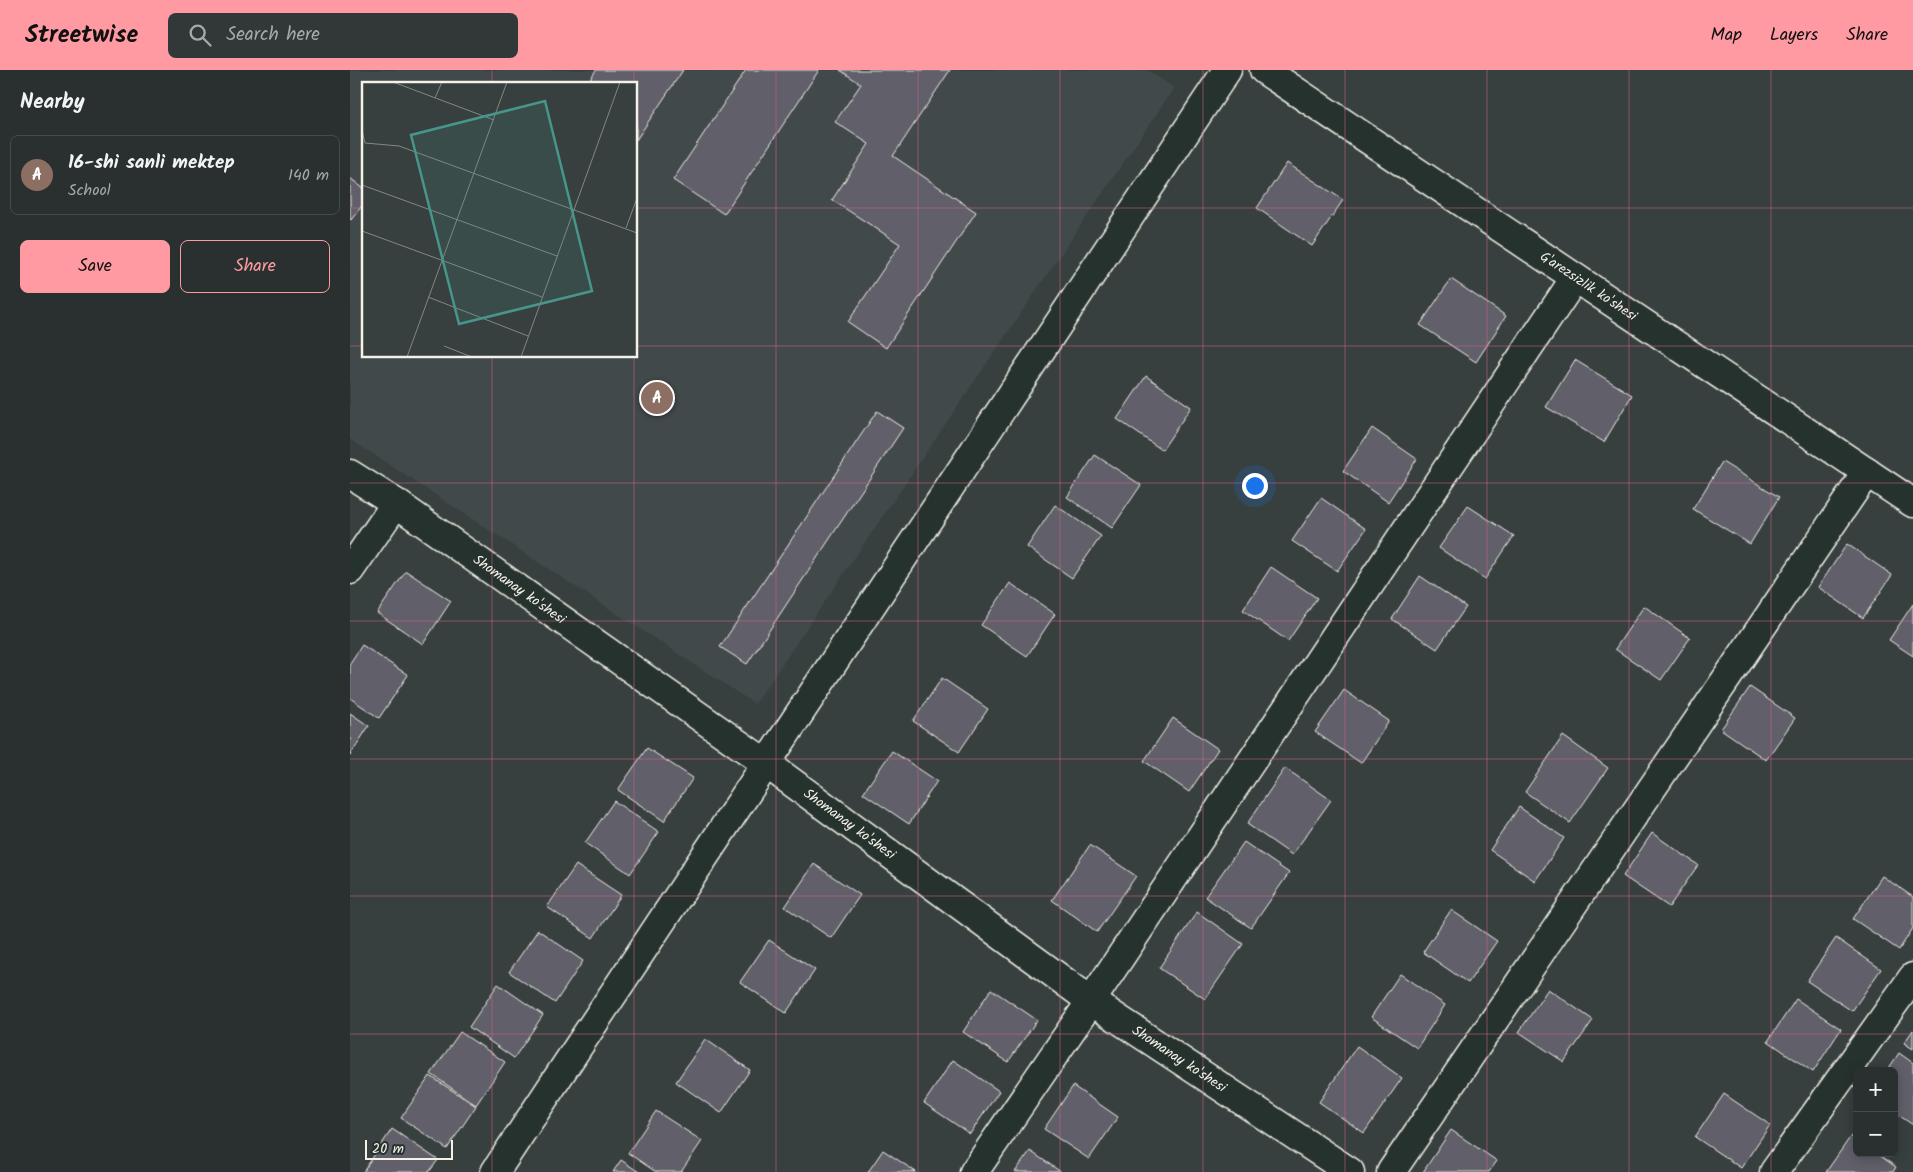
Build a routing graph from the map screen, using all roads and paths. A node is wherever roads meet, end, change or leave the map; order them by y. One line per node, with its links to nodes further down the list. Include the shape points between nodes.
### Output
1 (1227, 70): 9 (street)
2 (1264, 70): 3 (street, G'arezsizlik ko'shesi)
3 (1575, 278): 4 (street, G'arezsizlik ko'shesi); 11 (street)
4 (1867, 472): 6 (street, G'arezsizlik ko'shesi); 15 (street)
5 (350, 474): 7 (street, Shomanay ko'shesi)
6 (1913, 503)
7 (396, 504): 8 (street); 9 (street, Shomanay ko'shesi)
8 (350, 570)
9 (767, 764): 11 (street, Shomanay ko'shesi); 12 (street)
10 (1913, 976): 16 (street)
11 (1091, 1001): 13 (street); 14 (street, Shomanay ko'shesi)
12 (495, 1172)
13 (974, 1172)
14 (1350, 1172)
15 (1391, 1172)
16 (1774, 1172)

